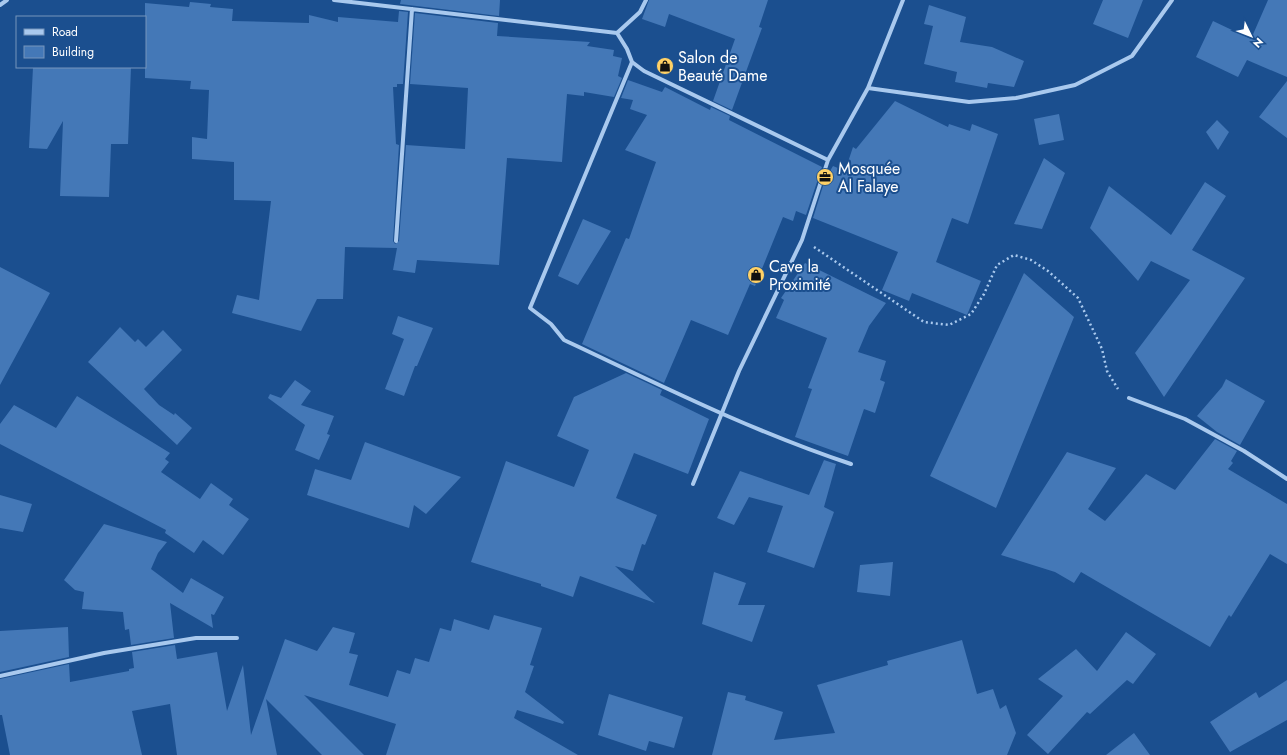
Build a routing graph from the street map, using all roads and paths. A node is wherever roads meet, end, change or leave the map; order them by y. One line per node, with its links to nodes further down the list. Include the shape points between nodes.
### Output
1 (7, 0): 6 (street)
2 (334, 0): 7 (street)
3 (646, 0): 8 (street, via 640,12)
4 (903, 0): 10 (street)
5 (1172, 0): 10 (street, via 1132,56 1075,85 1016,98 969,102)
6 (0, 5)
7 (412, 9): 8 (street); 13 (street)
8 (616, 33): 9 (street)
9 (632, 62): 11 (street, via 644,71); 15 (street, via 530,308 551,324 564,340)
10 (868, 88): 11 (street)
11 (828, 160): 12 (street)
12 (802, 240): 14 (path, via 924,322 948,325 971,314 984,294 997,265 1014,255 1031,260 1048,271 1078,298 1102,349 1107,371 1116,388); 15 (street, via 739,371)
13 (396, 241)
14 (1129, 398): 17 (street, via 1185,419 1244,451)
15 (722, 414): 16 (street, via 808,450); 18 (street)
16 (851, 464)
17 (1287, 479)
18 (693, 484)
19 (237, 638): 20 (street, via 196,638 104,653)
20 (0, 676)

